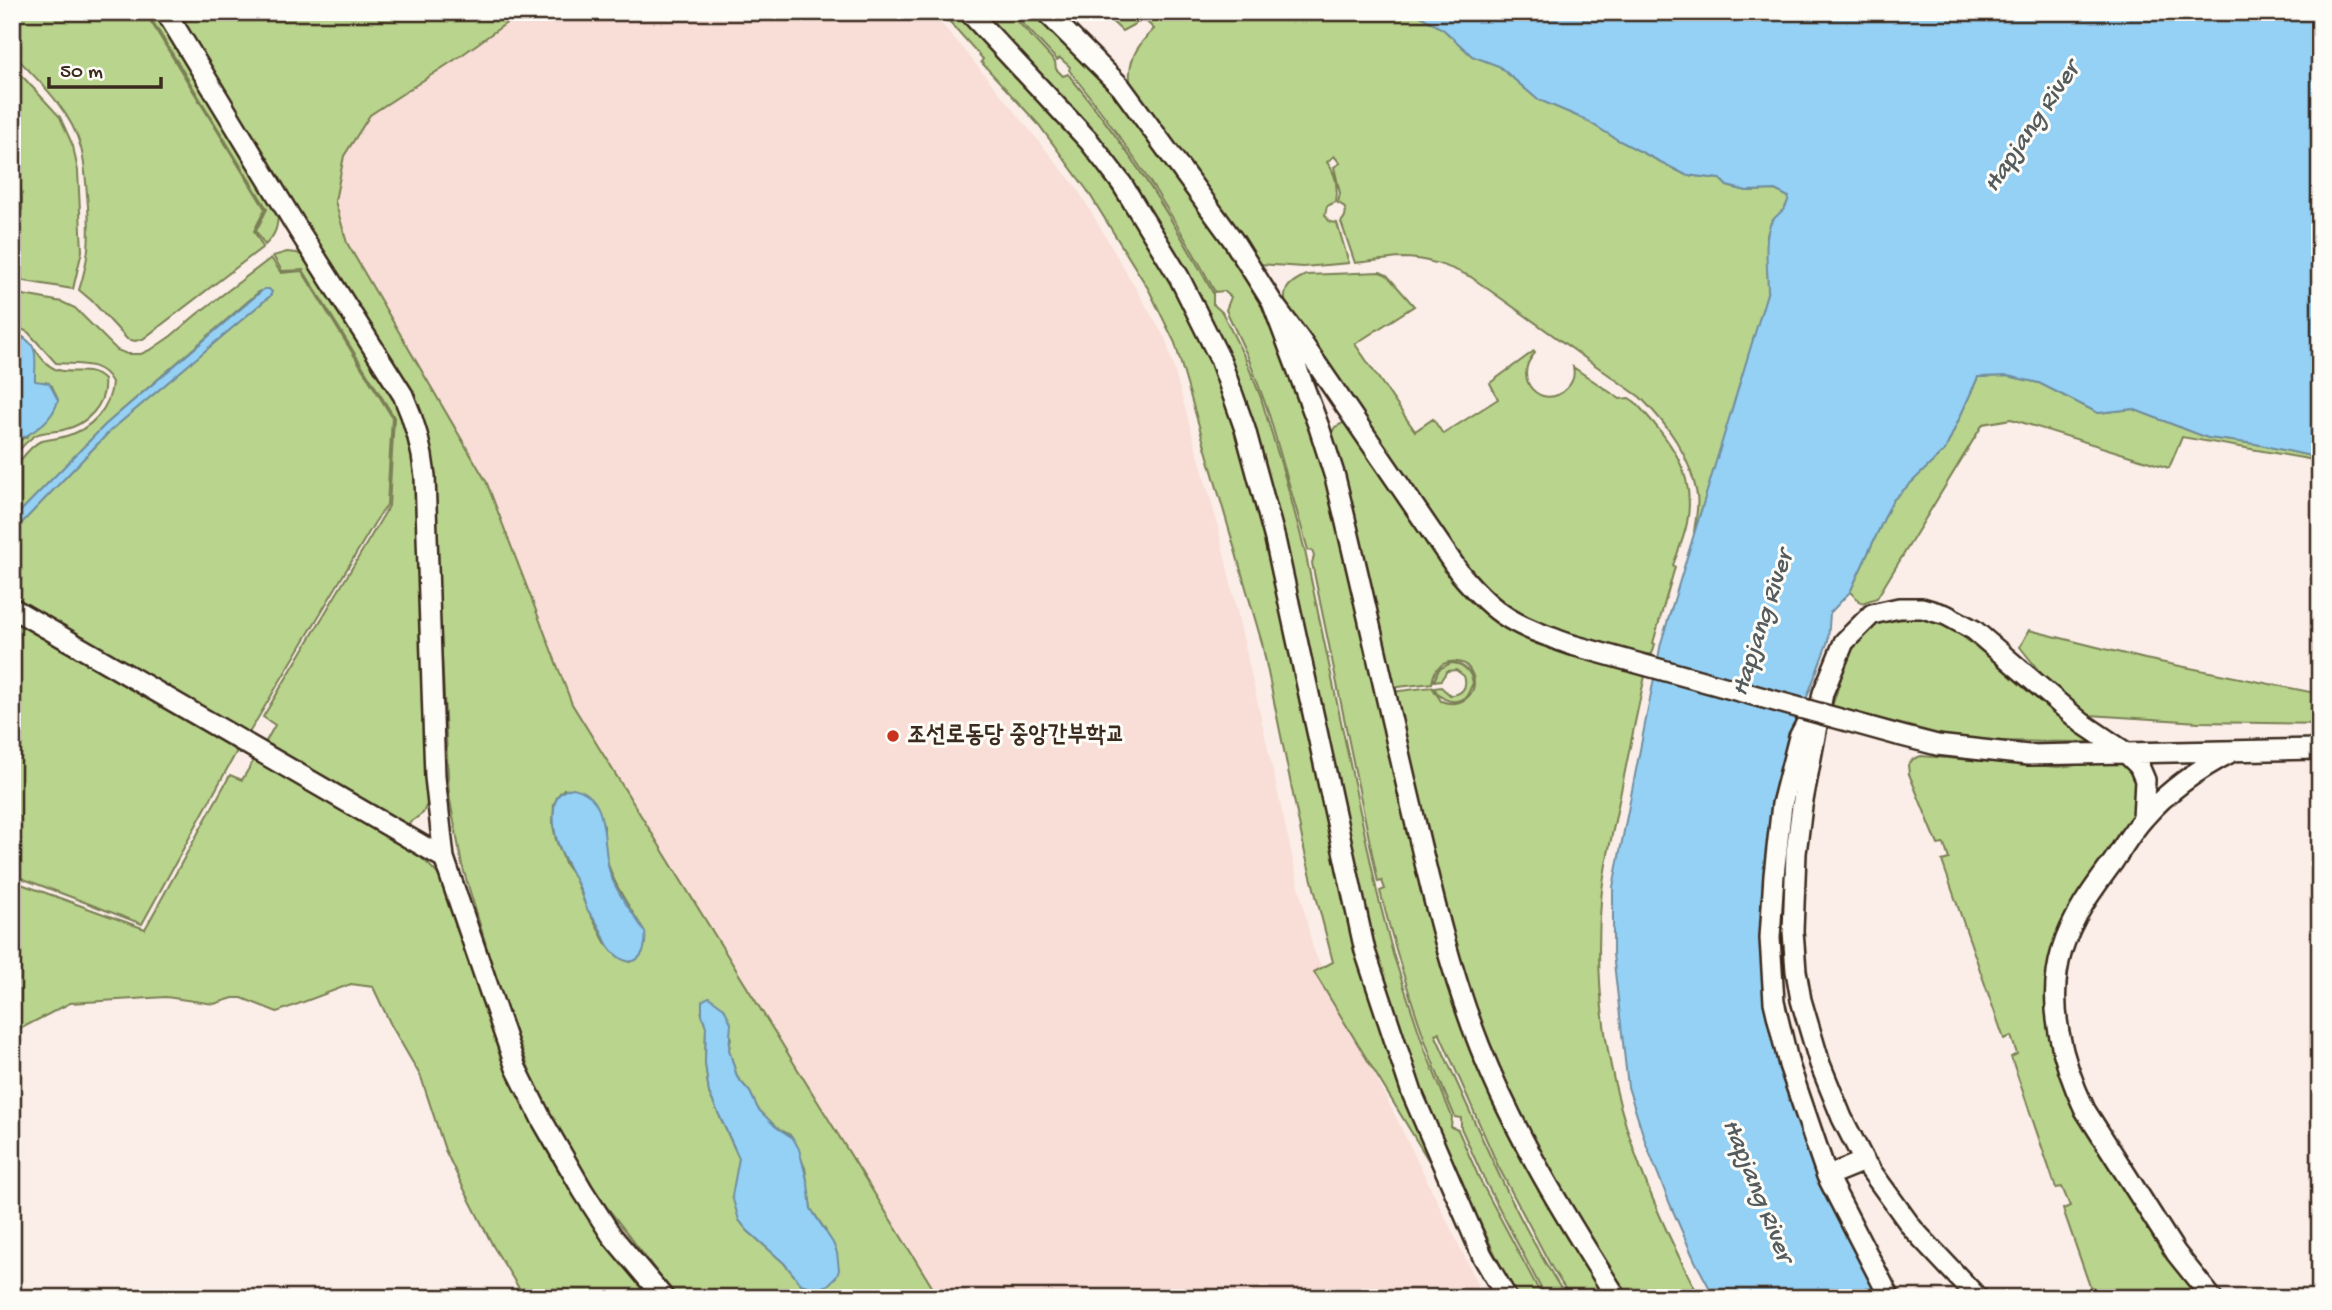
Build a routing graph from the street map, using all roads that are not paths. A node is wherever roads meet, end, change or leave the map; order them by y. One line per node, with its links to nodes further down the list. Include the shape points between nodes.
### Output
1 (166, 12): 13 (street, via 403,395 418,431 425,476 435,777)
2 (969, 12): 17 (street, via 1089,141 1122,184 1179,277 1220,359 1275,539 1365,951 1412,1093 1482,1255)
3 (1046, 12): 4 (street, via 1121,88 1233,240)
4 (1272, 302): 5 (street); 6 (street)
5 (1348, 410): 6 (street); 10 (street, bridge, via 1477,593 1516,625 1572,645 1937,745 2028,755)
6 (1319, 427): 18 (street, via 1462,997 1526,1143)
7 (12, 608): 13 (street)
8 (2320, 749): 9 (street)
9 (2233, 751): 10 (street); 12 (street, via 2199,770)
10 (2124, 752): 11 (street, via 2082,723 1974,630 1947,615 1899,608 1872,614 1844,642 1823,692); 12 (street, via 2139,766 2145,780)
11 (1792, 805): 14 (street, via 1797,853 1796,971 1820,1064); 15 (street, via 1774,875 1770,938 1774,1002 1789,1065)
12 (2143, 819): 21 (street, via 2073,922 2058,976 2058,1034 2085,1110 2176,1254)
13 (444, 858): 16 (street, via 516,1068 542,1120 612,1236)
14 (1864, 1161): 15 (street); 20 (street, via 1913,1229)
15 (1828, 1176): 19 (street)
16 (664, 1298)
17 (1507, 1298)
18 (1617, 1298)
19 (1890, 1298)
20 (1978, 1298)
21 (2212, 1298)

